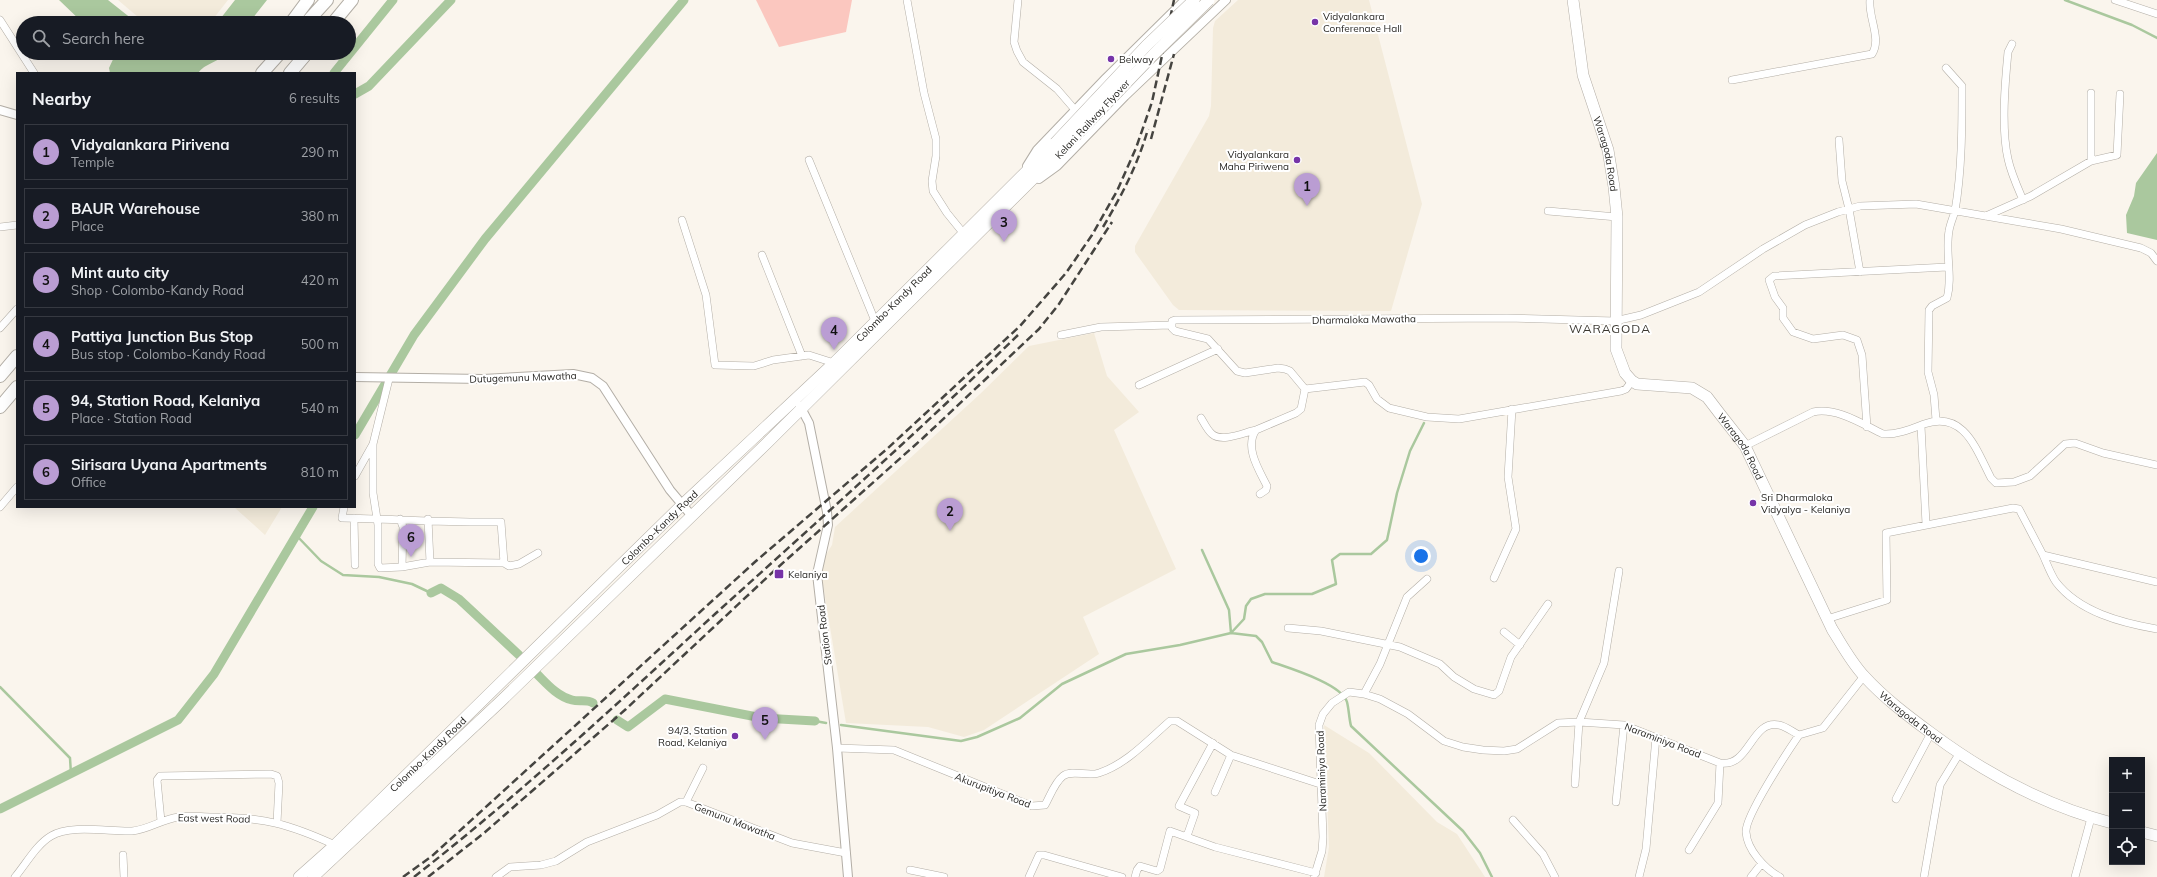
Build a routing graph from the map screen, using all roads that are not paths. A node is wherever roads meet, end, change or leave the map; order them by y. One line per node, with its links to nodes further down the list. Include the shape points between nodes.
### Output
1 (308, 0): 15 (highway)
2 (327, 0): 16 (highway)
3 (352, 0): 17 (highway)
4 (907, 0): 52 (street, via 924,93 936,139 933,191)
5 (1018, 0): 36 (street, via 1014,42 1017,52 1023,62 1057,89)
6 (1185, 0): 30 (street)
7 (1194, 0): 39 (main road, Kelani Railway Flyover, bridge, via 1146,46)
8 (1210, 0): 13 (street); 39 (main road, Kelani Railway Flyover, bridge)
9 (1226, 0): 13 (street)
10 (1573, 0): 48 (main road, Waragoda Road, via 1583,75 1608,150)
11 (1870, 0): 31 (street, via 1869,7 1876,40 1872,54)
12 (2115, 0): 14 (street)
13 (1218, 7): 34 (street)
14 (2157, 14)
15 (296, 16)
16 (312, 16)
17 (339, 16)
18 (0, 20): 20 (street)
19 (2012, 44): 43 (street, via 2008,52 2005,99 2008,157)
20 (16, 45)
21 (26, 60): 26 (street)
22 (264, 60): 27 (highway)
23 (274, 60): 28 (highway)
24 (301, 60): 29 (highway)
25 (1946, 68): 45 (street, via 1962,86)
26 (33, 72)
27 (256, 72)
28 (263, 72)
29 (291, 72)
30 (1106, 78): 34 (street); 36 (street)
31 (1732, 80)
32 (2091, 93): 41 (street)
33 (2120, 94): 41 (street, via 2117,155)
34 (1125, 96): 42 (street, via 1057,166)
35 (0, 110): 37 (street)
36 (1076, 111): 42 (street, via 1037,150)
37 (16, 115)
38 (1839, 140): 44 (street, via 1842,181)
39 (1060, 146): 42 (main road, Kelani Railway Flyover)
40 (809, 160): 59 (street)
41 (2091, 161): 43 (street)
42 (1023, 183): 52 (main road, Colombo-Kandy Road); 76 (main road, Colombo-Kandy Road)
43 (2023, 200): 47 (street)
44 (1849, 209): 45 (street, Dharmaloka Mawatha, via 1884,204 1916,204); 56 (street); 58 (street, Dharmaloka Mawatha, via 1805,225 1763,249 1699,292 1641,315)
45 (1955, 211): 47 (street, Dharmaloka Mawatha); 55 (street, via 1949,231)
46 (1548, 212): 48 (street)
47 (1986, 216): 54 (street, Dharmaloka Mawatha, via 2088,235 2141,248 2151,253)
48 (1617, 217): 58 (main road, Waragoda Road)
49 (682, 220): 64 (street, via 706,295 715,365 754,366)
50 (16, 225): 51 (street)
51 (0, 227)
52 (964, 234): 59 (main road, Colombo-Kandy Road)
53 (762, 256): 64 (street)
54 (2157, 262)
55 (1947, 267): 56 (street); 79 (street, via 1950,286 1947,298 1929,310 1928,366)
56 (1860, 272): 81 (street, via 1774,276 1769,280 1772,292 1783,308 1783,318 1793,332 1813,339 1843,335 1857,340 1862,355)
57 (16, 310): 61 (street)
58 (1615, 320): 60 (street, Dharmaloka Mawatha, via 1176,320); 70 (main road, Waragoda Road, via 1616,349 1623,369)
59 (875, 321): 66 (main road, Colombo-Kandy Road)
60 (1171, 324): 62 (street, Dharmaloka Mawatha, via 1101,327); 63 (street, via 1175,331 1208,338)
61 (0, 328)
62 (1061, 335)
63 (1218, 349): 71 (street); 73 (street, via 1237,371 1245,373 1285,369 1290,371)
64 (802, 356): 66 (street, via 809,355)
65 (16, 357): 67 (highway)
66 (834, 363): 74 (main road, Colombo-Kandy Road)
67 (0, 376)
68 (356, 377): 69 (street, Dutugemunu Mawatha)
69 (389, 379): 83 (street); 89 (street, Dutugemunu Mawatha, via 573,374 592,378 602,386)
70 (1632, 381): 77 (street, via 1621,391); 84 (main road, Waragoda Road, via 1637,384 1682,386 1699,391 1707,397)
71 (1139, 385)
72 (16, 388): 75 (highway)
73 (1305, 389): 77 (street, via 1365,382 1377,399 1389,408 1427,417 1459,418); 82 (street, via 1301,409)
74 (796, 398): 76 (street, Station Road); 89 (main road, Colombo-Kandy Road)
75 (0, 407)
76 (801, 408): 92 (main road, Colombo-Kandy Road); 123 (street, Station Road, via 809,423 827,512 828,525 817,574)
77 (1512, 409): 105 (street, via 1508,476 1516,528)
78 (1201, 418): 82 (street, via 1216,436)
79 (1936, 420): 80 (street); 85 (street, via 1953,422 1963,431 1996,483 2014,482 2030,476 2065,444 2075,443 2103,453)
80 (1921, 426): 81 (street, via 1892,435); 97 (street)
81 (1867, 427): 84 (street, via 1824,410 1813,412)
82 (1256, 430): 88 (street, via 1252,438 1253,456 1267,486)
83 (374, 444): 86 (street); 94 (street, via 373,493)
84 (1745, 446): 109 (main road, Waragoda Road)
85 (2157, 465)
86 (356, 474)
87 (16, 489): 90 (street)
88 (1260, 494)
89 (682, 505): 92 (street, Dutugemunu Mawatha); 142 (main road, Colombo-Kandy Road)
90 (0, 507)
91 (344, 508): 93 (street, via 342,518)
92 (691, 515): 152 (main road, Colombo-Kandy Road, via 500,702)
93 (354, 518): 94 (street); 102 (street)
94 (376, 519): 95 (street); 103 (street, via 380,568)
95 (400, 519): 96 (street); 103 (street)
96 (428, 519): 100 (street); 101 (street, via 448,523 501,522)
97 (1926, 524): 99 (street, via 2019,509); 109 (street, via 1886,533 1887,600)
98 (538, 553): 101 (street, via 519,564 509,566)
99 (2043, 555): 107 (street); 111 (street, via 2056,581 2081,603 2096,612)
100 (430, 562): 101 (street); 103 (street)
101 (504, 563)
102 (355, 565)
103 (402, 567)
104 (1619, 571): 117 (street, via 1604,663)
105 (1494, 578)
106 (1427, 579): 113 (street, via 1407,597)
107 (2157, 582)
108 (1548, 604): 114 (street)
109 (1827, 619): 115 (main road, Waragoda Road, via 1847,654)
110 (1288, 628): 113 (street, via 1321,631)
111 (2157, 629)
112 (1504, 632): 114 (street)
113 (1388, 644): 114 (street, via 1440,664 1460,681 1494,695 1499,691 1511,657); 116 (street)
114 (1520, 645)
115 (1864, 676): 119 (main road, Waragoda Road, via 1909,717); 120 (street, via 1823,728)
116 (1364, 694): 117 (street, Naraminiya Road, via 1408,714 1444,741 1467,748 1504,751 1517,749 1558,723); 128 (street, Naraminiya Road, via 1349,692 1332,703 1323,714 1319,725)
117 (1579, 722): 118 (street, Naraminiya Road); 129 (street)
118 (1624, 725): 121 (street, Naraminiya Road); 133 (street)
119 (1931, 733): 124 (main road, Waragoda Road); 131 (street)
120 (1799, 735): 126 (street, via 1779,725 1769,725 1760,730 1735,762); 146 (street, via 1760,798 1746,830 1749,845)
121 (1656, 737): 126 (street, Naraminiya Road); 160 (street, via 1646,849)
122 (1213, 744): 123 (street, Akurupitiya Road, via 1177,721 1170,721 1126,759 1108,770 1085,775 1069,773 1062,777 1045,805 1040,806 1032,806 894,750); 125 (street, Akurupitiya Road); 140 (street, via 1179,806 1195,813)
123 (836, 748): 144 (street, Station Road)
124 (1960, 754): 134 (main road, Waragoda Road, via 2006,783); 163 (street, via 1940,785)
125 (1232, 755): 128 (street, Akurupitiya Road); 130 (street)
126 (1720, 763): 143 (street, via 1718,803)
127 (703, 768): 132 (street)
128 (1320, 784): 148 (street, Naraminiya Road, via 1323,837)
129 (1575, 784)
130 (1215, 792)
131 (1896, 799)
132 (686, 802): 144 (street, Gemunu Mawatha, via 792,843); 153 (street, Gemunu Mawatha, via 680,802 657,816 587,842 556,861 510,868)
133 (1616, 802)
134 (2091, 818): 138 (main road, Waragoda Road); 164 (street)
135 (1513, 820): 159 (street, via 1543,854)
136 (161, 821): 137 (street, East west Road, via 181,816 244,817); 137 (street, via 157,780 160,776 271,774 277,776 279,783); 149 (street, East west Road, via 135,831 73,830 52,835)
137 (277, 823): 142 (street, East west Road)
138 (2109, 823)
139 (2145, 833): 141 (main road)
140 (1187, 836): 148 (street, via 1215,847); 158 (street, via 1172,830 1168,832 1160,869 1140,866)
141 (2157, 836)
142 (335, 845): 151 (main road, Colombo-Kandy Road)
143 (1688, 850)
144 (846, 853): 154 (street, Station Road)
145 (123, 855): 150 (street)
146 (1762, 863): 161 (street); 162 (street)
147 (910, 870): 155 (street)
148 (1315, 875)
149 (15, 877)
150 (124, 877)
151 (299, 877)
152 (313, 877)
153 (496, 877)
154 (848, 877)
155 (944, 877)
156 (1029, 877): 157 (street, via 1039,855)
157 (1122, 877)
158 (1135, 877)
159 (1555, 877)
160 (1639, 877)
161 (1751, 877)
162 (1780, 877)
163 (1924, 877)
164 (2075, 877)

